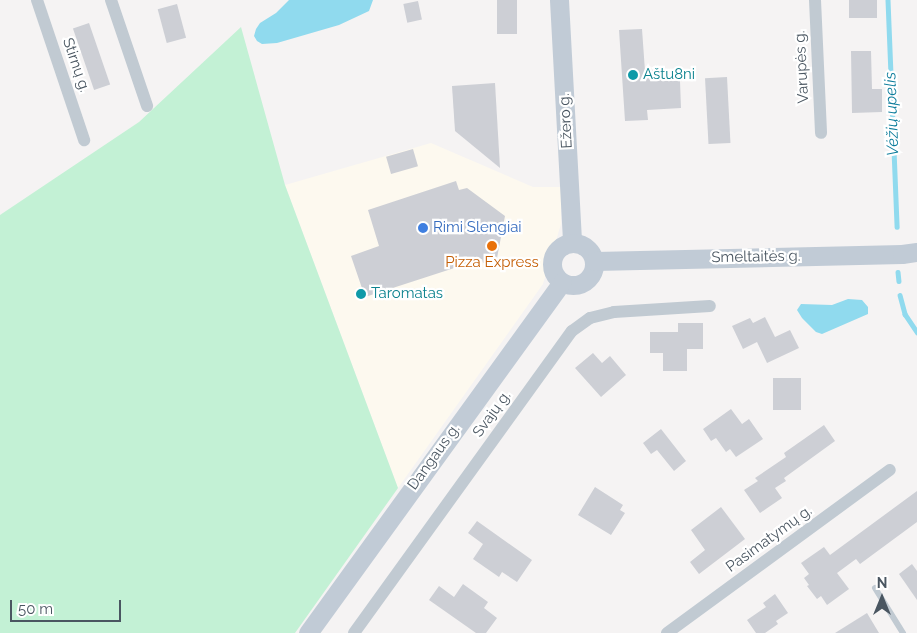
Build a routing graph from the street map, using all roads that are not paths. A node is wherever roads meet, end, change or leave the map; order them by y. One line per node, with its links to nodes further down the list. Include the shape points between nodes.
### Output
1 (37, 0): 7 (street, Stirnų g.)
2 (111, 0): 5 (street)
3 (559, 0): 8 (main road, Ežero g.)
4 (815, 0): 6 (street, Varupės g.)
5 (147, 106)
6 (821, 133)
7 (84, 140)
8 (572, 242): 10 (main road, via 587,248); 11 (main road, via 554,255 553,270)
9 (917, 252): 10 (main road, Smeltaitės g.)
10 (594, 261): 11 (main road, via 591,277 585,282 569,285)
11 (562, 282): 15 (main road, Dangaus g.)
12 (710, 306): 16 (street, Svajų g., via 614,312 590,318 572,331)
13 (890, 470): 17 (street, Pasimatymų g.)
14 (875, 588): 18 (lane)
15 (308, 633)
16 (354, 633)
17 (667, 633)
18 (903, 633)

